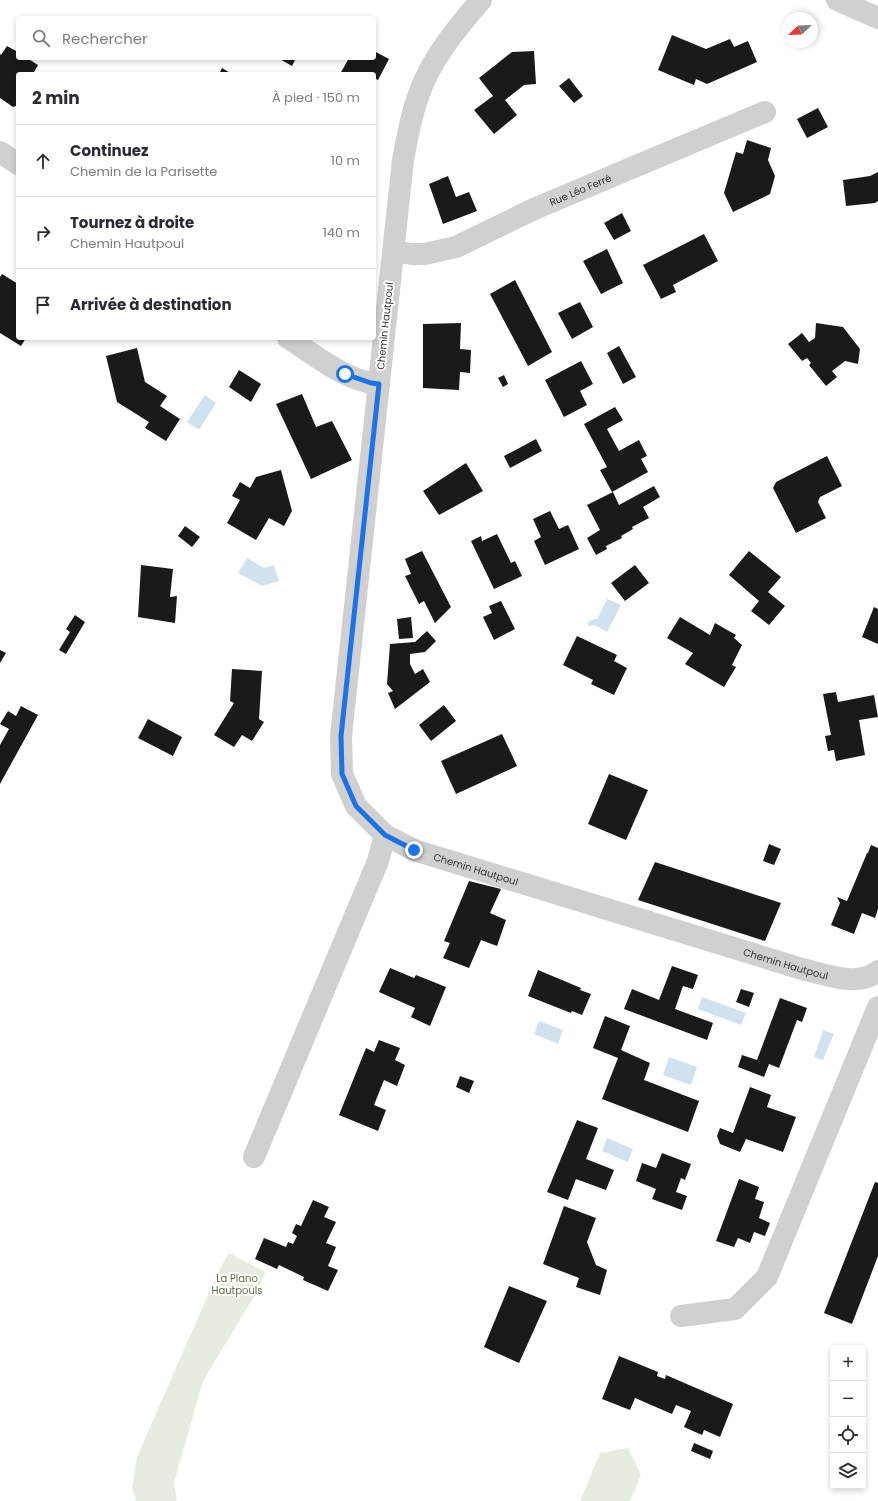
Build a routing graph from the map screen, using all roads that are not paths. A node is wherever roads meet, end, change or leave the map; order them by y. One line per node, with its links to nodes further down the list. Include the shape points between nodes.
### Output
1 (481, 0): 7 (street, Chemin Hautpoul, via 440,54 419,94 403,160)
2 (837, 0): 3 (street)
3 (878, 18)
4 (766, 112): 7 (street, Rue Léo Ferré, via 534,209 456,247 425,254)
5 (0, 152): 6 (street)
6 (16, 163)
7 (393, 251): 9 (street, Chemin Hautpoul)
8 (291, 340): 9 (street, via 345,374)
9 (379, 384): 10 (street, Chemin Hautpoul, via 341,736 342,774 356,806)
10 (385, 835): 11 (street, Chemin Hautpoul, via 414,850 802,969 848,980); 13 (street, via 378,861)
11 (876, 979)
12 (878, 1008): 14 (street, via 767,1277 735,1309)
13 (254, 1157)
14 (681, 1316)

